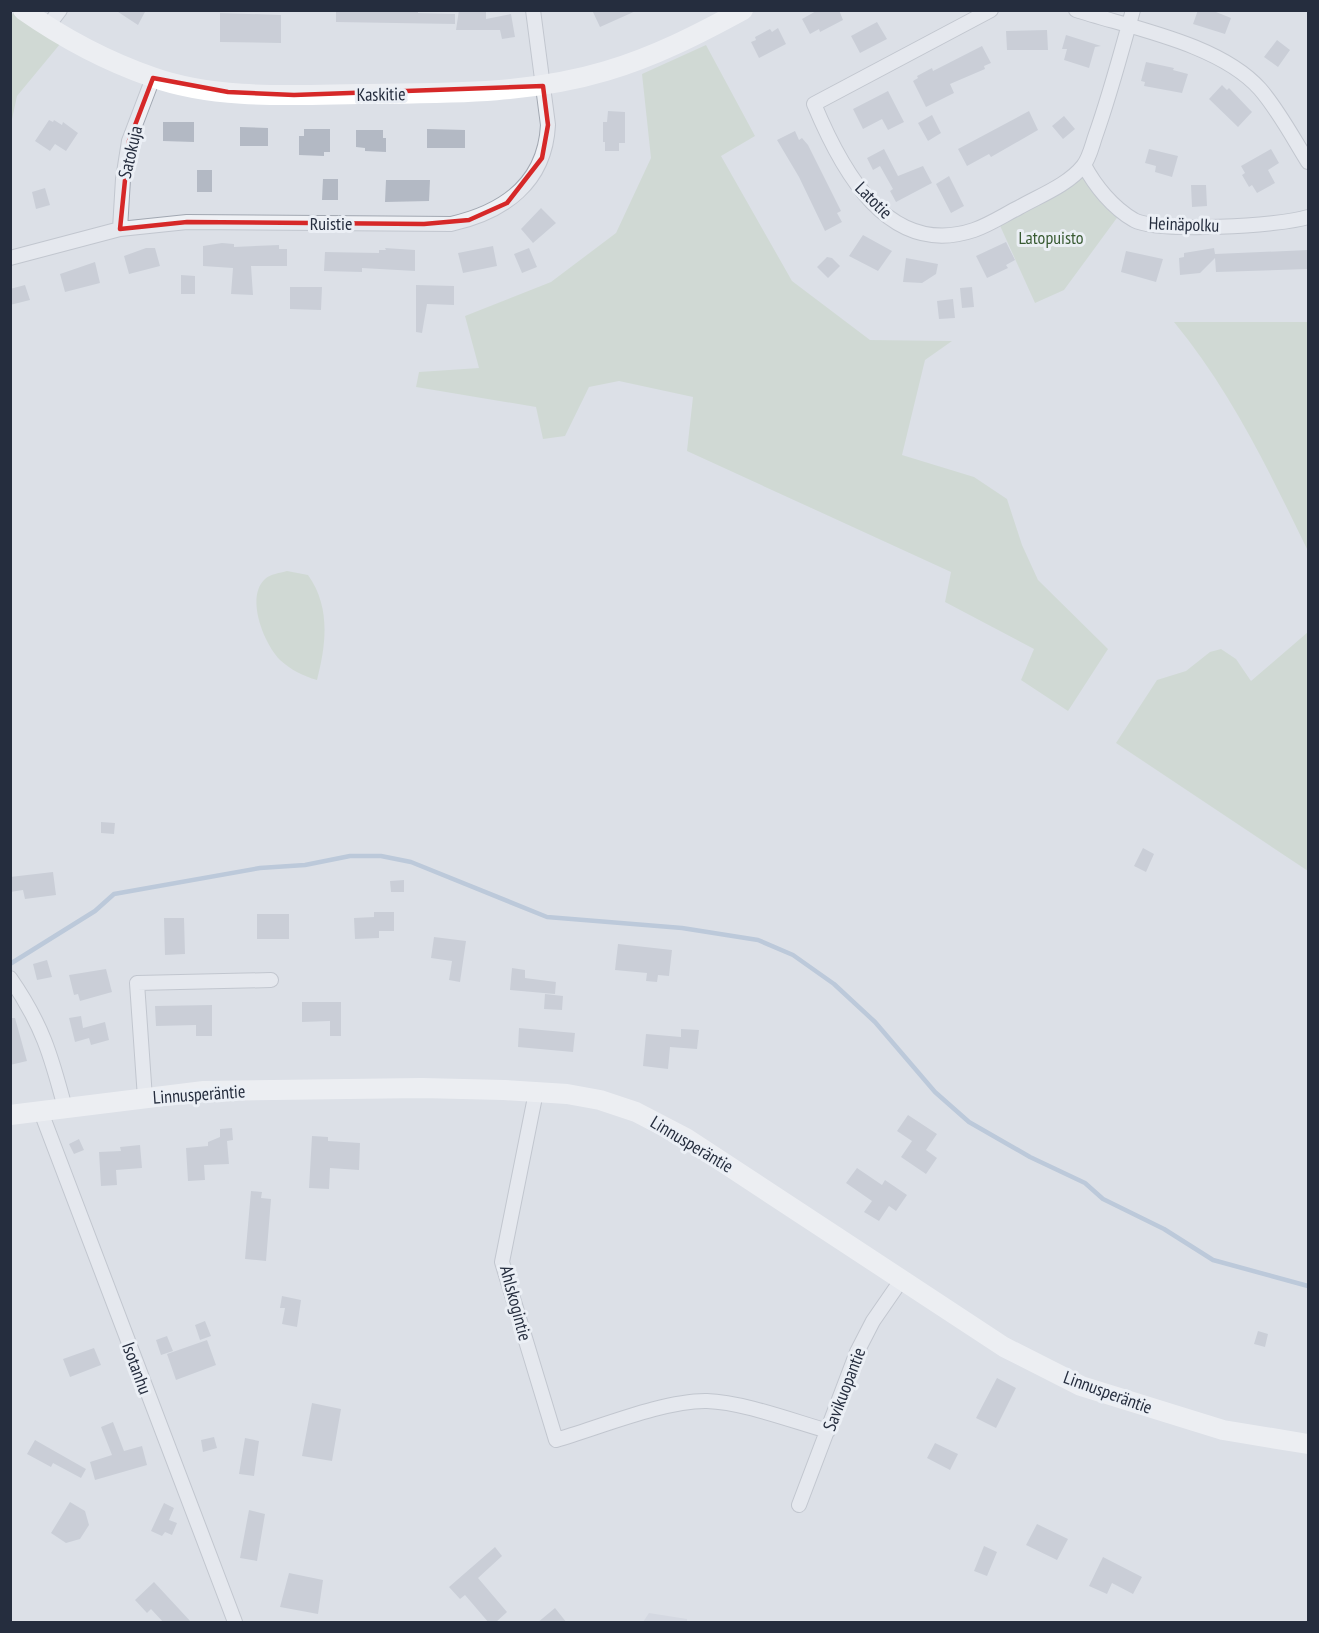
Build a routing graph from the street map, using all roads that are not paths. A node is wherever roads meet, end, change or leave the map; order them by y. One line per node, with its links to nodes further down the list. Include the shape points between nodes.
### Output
1 (23, 10): 8 (street, Kaskitie)
2 (60, 10): 8 (street)
3 (533, 10): 11 (street, Ruistie)
4 (743, 10): 11 (street, Kaskitie, via 652,55 607,71)
5 (991, 10): 13 (street, Latotie, via 814,104 846,171 892,220 922,234 950,235 974,230 1007,214 1070,178)
6 (1076, 10): 9 (street)
7 (1132, 10): 9 (street)
8 (47, 27): 10 (street, Kaskitie, via 99,56)
9 (1128, 27): 12 (street, via 1234,67 1260,89); 13 (street)
10 (153, 78): 11 (street, Kaskitie, via 228,92 294,95 480,91); 15 (street, Satokuja, via 129,141)
11 (542, 79): 15 (street, Ruistie, via 548,125 542,158 523,188 507,203 469,220 451,224 187,222)
12 (1308, 162)
13 (1084, 165): 14 (street, Heinäpolku, via 1114,205 1135,221 1150,226 1229,225)
14 (1308, 217)
15 (120, 229): 16 (street, Ruistie)
16 (10, 258)
17 (10, 978): 21 (street, via 31,1008 48,1045)
18 (271, 980): 20 (street, via 137,983)
19 (536, 1092): 20 (street, Linnusperäntie, via 422,1088 204,1091); 24 (street, Linnusperäntie, via 600,1100 636,1112 686,1138); 25 (street, Ahlskogintie, via 502,1262 556,1440 684,1402 709,1401)
20 (145, 1098): 21 (street, Linnusperäntie)
21 (65, 1108): 22 (street, Linnusperäntie)
22 (41, 1112): 23 (street, Linnusperäntie); 28 (street, Isotanhu)
23 (10, 1115)
24 (902, 1279): 25 (street, Savikuopantie, via 857,1352); 26 (street, Linnusperäntie, via 1004,1347 1081,1386 1223,1430)
25 (828, 1431): 27 (street, Savikuopantie)
26 (1308, 1444)
27 (799, 1505)
28 (235, 1623)

